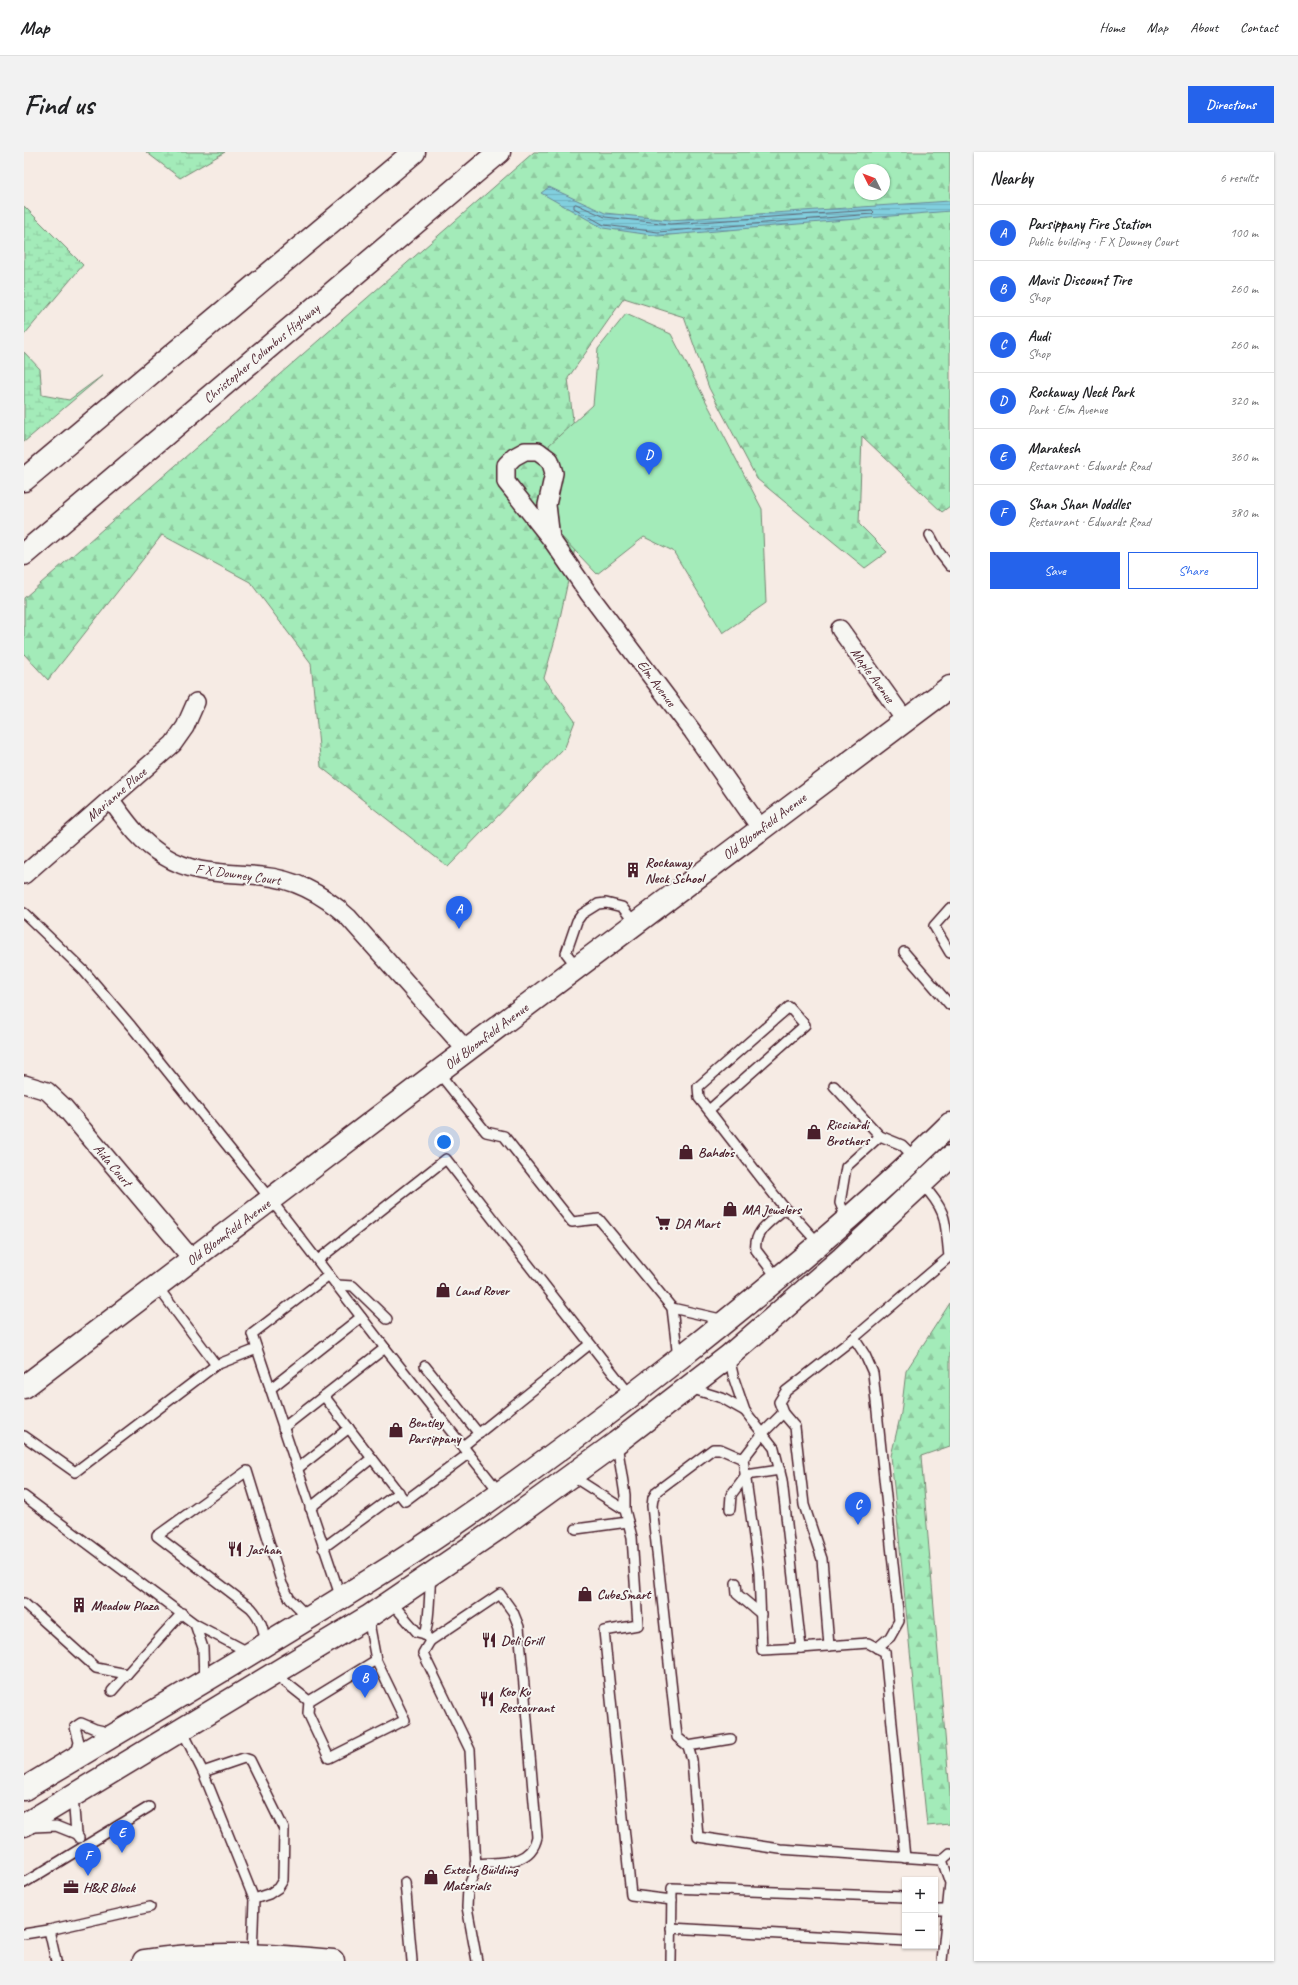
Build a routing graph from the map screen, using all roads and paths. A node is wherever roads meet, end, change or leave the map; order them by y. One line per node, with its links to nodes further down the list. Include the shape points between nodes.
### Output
1 (414, 152): 3 (main road)
2 (499, 152): 6 (main road, Christopher Columbus Highway)
3 (24, 480)
4 (930, 535): 7 (lane)
5 (551, 539): 5 (street, Elm Avenue, via 547,505 554,473 550,460 538,451 525,451 506,465 506,482); 13 (street, Elm Avenue)
6 (24, 554)
7 (950, 566)
8 (840, 629): 11 (street, Maple Avenue)
9 (950, 687): 11 (main road, Old Bloomfield Avenue)
10 (196, 702): 12 (street, Marianne Place, via 173,744)
11 (905, 720): 13 (main road, Old Bloomfield Avenue)
12 (110, 799): 14 (street, Marianne Place); 22 (street, F X Downey Court, via 132,830 165,857 202,871 280,878 303,886 334,904)
13 (761, 829): 17 (main road, Old Bloomfield Avenue)
14 (24, 875)
15 (950, 908): 19 (lane, via 934,926)
16 (24, 913): 32 (lane, via 84,971)
17 (635, 923): 20 (main road, Old Bloomfield Avenue); 20 (lane, via 622,907 606,903 591,907 577,921 566,953)
18 (904, 952): 21 (lane)
19 (950, 953)
20 (577, 967): 22 (main road, Old Bloomfield Avenue)
21 (950, 1005)
22 (467, 1050): 23 (main road, Old Bloomfield Avenue)
23 (438, 1072): 32 (main road, Old Bloomfield Avenue); 42 (lane, via 486,1132 504,1136 572,1222 599,1219)
24 (24, 1084): 36 (street, Aida Court, via 47,1091 64,1107)
25 (834, 1086): 28 (lane)
26 (709, 1110): 26 (lane, via 699,1098 698,1087 789,1007 805,1025); 33 (lane)
27 (950, 1124): 29 (main road)
28 (880, 1136): 29 (lane, via 902,1145); 34 (lane, via 846,1167 840,1203)
29 (915, 1158): 34 (main road)
30 (949, 1159): 31 (main road)
31 (922, 1184): 46 (lane, via 937,1200 944,1216 949,1257); 50 (main road, via 842,1258)
32 (271, 1200): 36 (main road, Old Bloomfield Avenue); 37 (lane)
33 (786, 1210): 35 (lane); 39 (lane, via 759,1232 755,1239 756,1250)
34 (847, 1220): 35 (main road)
35 (819, 1244): 39 (main road)
36 (192, 1260): 41 (main road, Old Bloomfield Avenue)
37 (318, 1260): 38 (lane); 47 (lane, via 446,1159)
38 (329, 1275): 40 (lane); 49 (lane, via 252,1334)
39 (778, 1279): 45 (main road)
40 (337, 1285): 43 (lane); 44 (lane, via 353,1286)
41 (157, 1286): 52 (lane); 54 (main road, Old Bloomfield Avenue)
42 (672, 1308): 45 (lane); 51 (lane)
43 (361, 1317): 48 (lane); 56 (lane)
44 (387, 1319)
45 (727, 1320): 51 (main road)
46 (854, 1338): 60 (lane, via 786,1391 779,1402); 97 (lane, via 873,1373 899,1621 890,1637)
47 (590, 1344): 58 (lane); 64 (lane)
48 (385, 1348): 57 (lane); 67 (lane)
49 (256, 1349): 52 (lane); 56 (lane)
50 (729, 1356): 55 (main road); 59 (lane)
51 (678, 1359): 58 (main road)
52 (216, 1365): 65 (lane, via 75,1472)
53 (425, 1366): 64 (lane)
54 (24, 1387)
55 (689, 1388): 59 (lane, via 722,1398); 66 (main road)
56 (270, 1389): 61 (lane)
57 (324, 1396): 61 (lane); 62 (lane)
58 (631, 1396): 75 (main road)
59 (745, 1411): 63 (lane)
60 (783, 1413): 63 (lane); 94 (lane, via 795,1427 804,1505 822,1559)
61 (283, 1428): 70 (lane)
62 (349, 1428): 68 (lane); 70 (lane)
63 (763, 1433): 69 (lane); 71 (lane, via 774,1448)
64 (479, 1434): 67 (lane)
65 (24, 1436)
66 (616, 1443): 73 (main road); 79 (lane)
67 (465, 1450): 74 (lane, via 405,1500); 75 (lane)
68 (372, 1458): 74 (lane); 77 (lane)
69 (743, 1459): 72 (lane); 106 (lane, via 720,1449 713,1449 657,1491 653,1498 677,1737)
70 (297, 1468): 77 (lane)
71 (780, 1470): 72 (lane); 96 (lane)
72 (746, 1475): 78 (lane, via 731,1495); 89 (lane, via 759,1572)
73 (571, 1476): 79 (lane); 83 (main road)
74 (399, 1492): 82 (lane)
75 (500, 1493): 85 (main road)
76 (24, 1496): 88 (lane)
77 (310, 1508): 82 (lane)
78 (730, 1509)
79 (625, 1510): 80 (lane)
80 (628, 1522): 81 (lane); 123 (lane, via 632,1537 638,1625 604,1631 631,1895)
81 (576, 1529)
82 (323, 1548): 85 (lane)
83 (431, 1576): 86 (main road); 93 (lane)
84 (736, 1582): 89 (lane, via 737,1594)
85 (341, 1598): 91 (main road)
86 (391, 1602): 90 (main road); 93 (lane, via 417,1632)
87 (24, 1603): 99 (lane, via 96,1668)
88 (182, 1613): 92 (lane); 99 (lane)
89 (761, 1614): 96 (lane, via 762,1650)
90 (368, 1617): 98 (lane); 100 (main road)
91 (309, 1618): 95 (main road); 95 (lane, via 290,1599 282,1584 247,1471 157,1536 258,1615 264,1627)
92 (196, 1624): 95 (lane); 101 (lane, via 203,1648)
93 (428, 1638): 118 (lane, via 423,1653 470,1750); 118 (lane, via 500,1594 513,1612 519,1627 537,1837 531,1851 518,1860)
94 (829, 1646): 96 (lane); 97 (lane, via 868,1643)
95 (257, 1648): 101 (main road)
96 (801, 1648)
97 (877, 1648): 116 (lane, via 885,1652)
98 (376, 1660): 103 (lane); 103 (lane, via 405,1720 329,1758 308,1713)
99 (128, 1674): 102 (lane)
100 (275, 1674): 103 (lane); 104 (main road)
101 (204, 1680): 108 (main road)
102 (112, 1691)
103 (309, 1701)
104 (182, 1730): 107 (lane); 109 (main road)
105 (731, 1739): 106 (lane)
106 (688, 1746): 116 (lane, via 692,1760 698,1837 780,1849)
107 (203, 1772): 122 (lane); 122 (lane, via 244,1758 250,1760 284,1829 283,1880 278,1888 269,1894)
108 (24, 1789)
109 (73, 1796): 111 (main road); 113 (lane)
110 (149, 1807): 114 (lane)
111 (24, 1826)
112 (24, 1829): 113 (lane, via 48,1825)
113 (76, 1834): 114 (lane)
114 (84, 1846): 120 (lane)
115 (950, 1853): 117 (lane)
116 (905, 1858): 117 (lane)
117 (942, 1860): 126 (lane, via 950,1883)
118 (475, 1864): 137 (lane, via 467,1898 469,1927)
119 (405, 1882): 136 (lane)
120 (24, 1883)
121 (902, 1897): 123 (lane, via 672,1888)
122 (254, 1899): 131 (lane)
123 (672, 1900): 127 (lane)
124 (150, 1907): 128 (lane)
125 (938, 1910): 126 (lane)
126 (947, 1910): 139 (lane)
127 (671, 1928): 130 (lane); 138 (lane)
128 (49, 1930): 129 (lane); 133 (lane)
129 (24, 1934)
130 (902, 1941)
131 (252, 1955): 132 (main road); 135 (main road)
132 (172, 1959): 134 (main road)
133 (56, 1961)
134 (144, 1961)
135 (333, 1961)
136 (412, 1961)
137 (477, 1961)
138 (671, 1961)
139 (942, 1961)

